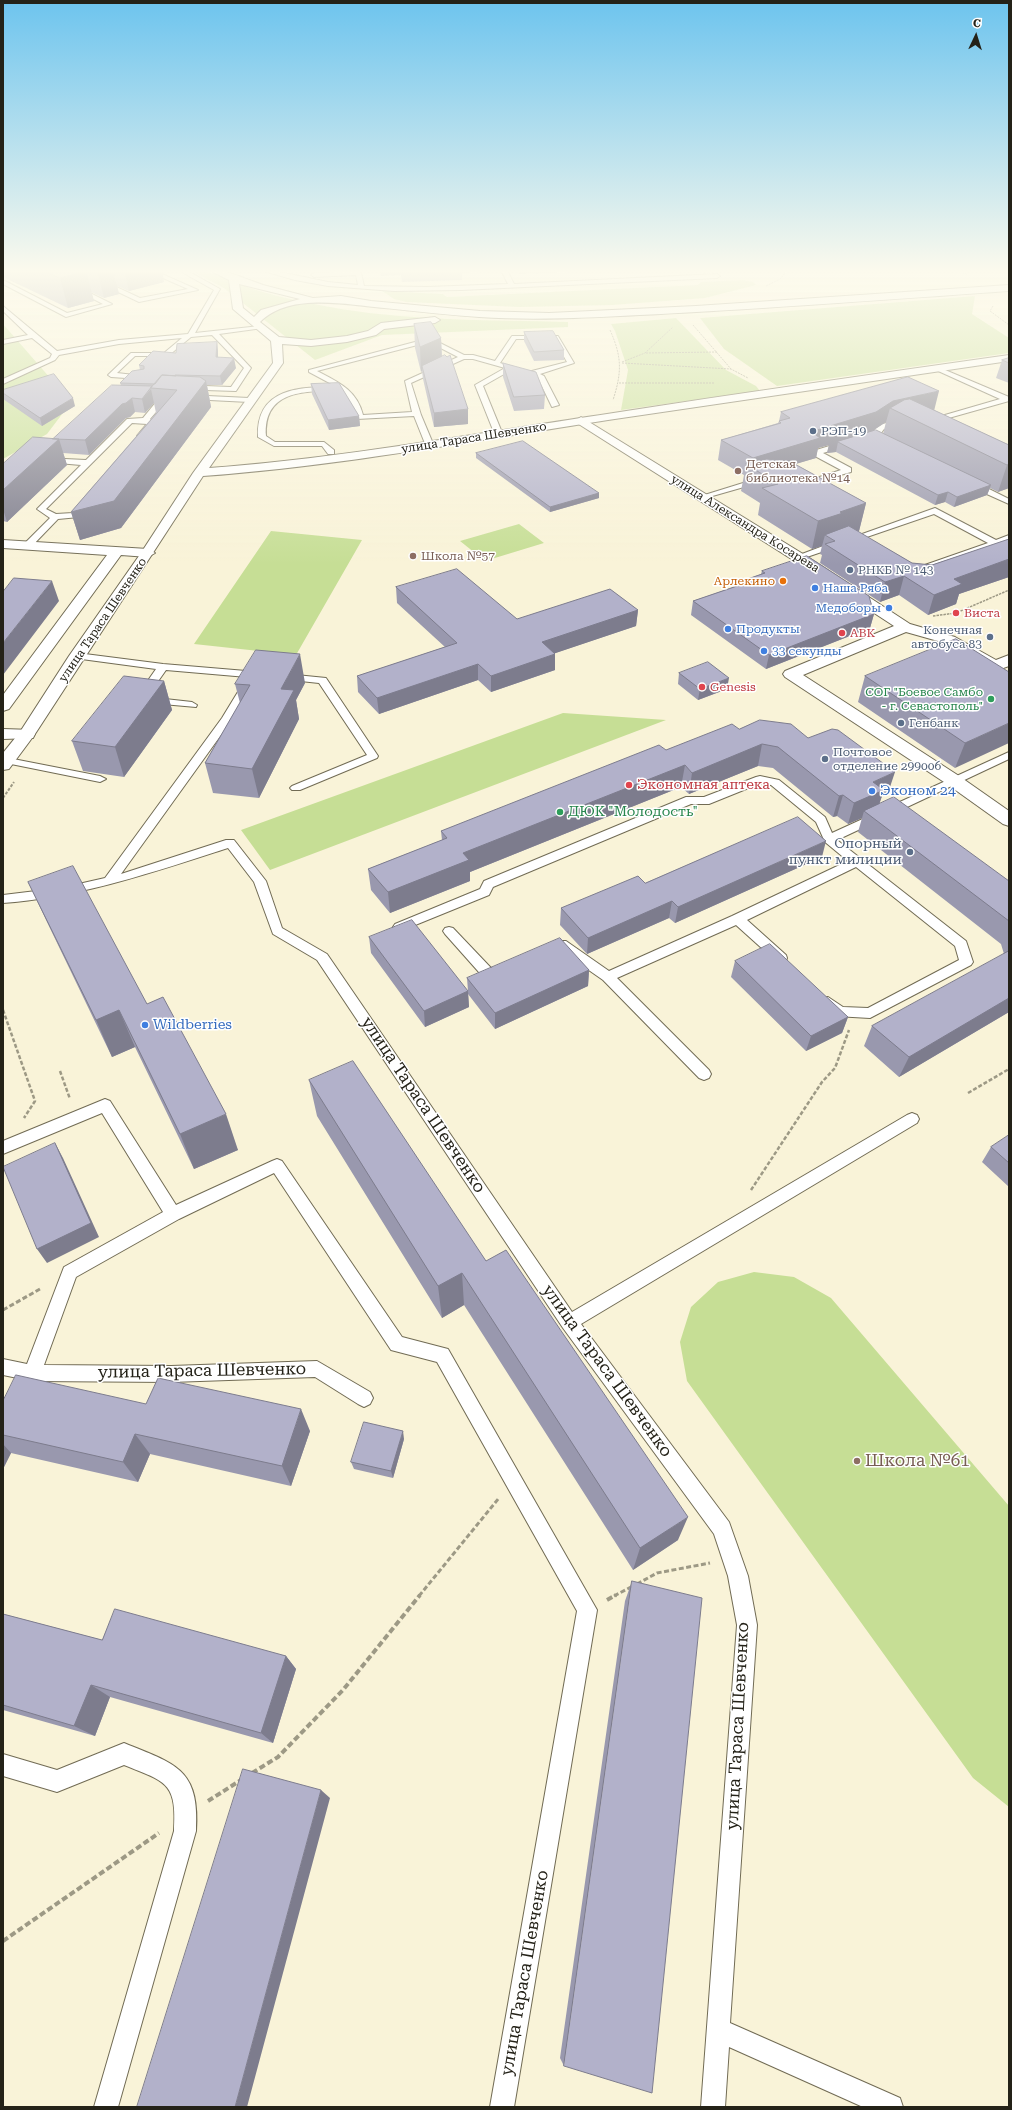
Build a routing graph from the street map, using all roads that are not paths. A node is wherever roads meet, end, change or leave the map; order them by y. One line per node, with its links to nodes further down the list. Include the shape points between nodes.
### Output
1 (33, 368): 14 (lane)
2 (118, 368): 13 (lane, via 111,375)
3 (248, 368): 15 (lane, via 234,389)
4 (274, 368): 18 (street, улица Тараса Шевченко)
5 (321, 368): 16 (lane, via 311,371)
6 (438, 368): 20 (lane, via 408,382)
7 (511, 368): 25 (lane, via 479,386)
8 (513, 368): 12 (lane)
9 (552, 368): 12 (lane)
10 (935, 368): 23 (street, улица Тараса Шевченко)
11 (939, 368): 17 (lane)
12 (532, 374): 19 (lane, via 541,376)
13 (141, 377)
14 (3, 382)
15 (205, 388)
16 (345, 388): 20 (lane, via 358,408 360,417); 28 (lane, via 304,391 281,396 268,409 261,429 262,437 274,444 312,442 324,444)
17 (1008, 399): 24 (lane, via 938,419 920,420)
18 (249, 400): 21 (lane, via 167,398); 31 (street, улица Тараса Шевченко)
19 (555, 405)
20 (416, 414): 27 (lane)
21 (145, 420): 26 (lane, via 151,423); 30 (lane, via 130,421)
22 (914, 420): 34 (lane, via 881,427 878,437 816,453 848,470 811,483)
23 (581, 421): 25 (street, улица Тараса Шевченко); 36 (street, улица Александра Косарева)
24 (928, 426)
25 (499, 435): 27 (street, улица Тараса Шевченко)
26 (136, 442)
27 (430, 446): 28 (street, via 400,444); 31 (street, улица Тараса Шевченко, via 263,468)
28 (331, 452): 31 (street)
29 (41, 455): 30 (lane)
30 (88, 463): 38 (lane, via 41,509)
31 (199, 473): 46 (street, улица Тараса Шевченко)
32 (967, 481): 37 (lane)
33 (770, 483): 36 (lane, via 756,481)
34 (797, 484)
35 (91, 496): 38 (lane, via 76,515)
36 (702, 498): 47 (street, улица Александра Косарева)
37 (1009, 502)
38 (55, 517): 43 (lane)
39 (855, 538): 41 (lane, via 935,511); 44 (lane); 47 (lane)
40 (1009, 538): 41 (lane)
41 (995, 543): 48 (lane)
42 (3, 544): 43 (street)
43 (27, 546): 45 (street)
44 (868, 546)
45 (117, 551): 46 (street); 55 (street)
46 (148, 553): 50 (street, улица Тараса Шевченко)
47 (798, 557): 49 (street, улица Александра Косарева)
48 (913, 572)
49 (905, 627): 51 (street, улица Александра Косарева, via 950,640); 61 (street, via 791,674)
50 (77, 656): 52 (lane); 57 (street, улица Тараса Шевченко)
51 (1003, 666)
52 (163, 667): 54 (lane, via 140,699); 66 (lane, via 258,674)
53 (277, 676): 62 (lane, via 322,680 373,756)
54 (192, 705)
55 (3, 706)
56 (3, 734): 57 (street)
57 (27, 734): 59 (street, улица Тараса Шевченко)
58 (1009, 755): 61 (lane)
59 (5, 763): 60 (lane)
60 (100, 779)
61 (953, 780): 63 (street); 64 (lane)
62 (296, 788)
63 (1009, 820)
64 (829, 839): 65 (lane); 69 (lane, via 821,820 775,782 760,779 705,801 690,800 488,884 485,892)
65 (858, 861): 68 (lane); 75 (lane, via 961,944 966,962 870,1013 840,1012)
66 (109, 881): 67 (lane, улица Тараса Шевченко, via 61,894); 80 (lane, улица Тараса Шевченко, via 230,843 260,881 277,931 322,957)
67 (3, 899)
68 (741, 917): 72 (lane); 74 (lane)
69 (399, 927)
70 (449, 931): 73 (lane, via 490,976)
71 (547, 950): 74 (lane, via 561,944)
72 (789, 965)
73 (511, 966)
74 (608, 977): 76 (lane)
75 (817, 991)
76 (704, 1074)
77 (912, 1119): 80 (lane)
78 (4, 1148): 79 (lane, via 105,1105)
79 (173, 1214): 82 (lane, via 70,1272); 87 (lane, улица Тараса Шевченко, via 277,1164 397,1344 442,1355 587,1610)
80 (569, 1322): 85 (lane, улица Тараса Шевченко, via 722,1529 738,1576 747,1625)
81 (3, 1367): 82 (lane, улица Тараса Шевченко)
82 (32, 1373): 83 (lane, улица Тараса Шевченко, via 171,1374 317,1368)
83 (364, 1398)
84 (3, 1765): 86 (lane, via 57,1781 124,1754 170,1773 179,1783 185,1797 185,1831)
85 (718, 2030): 88 (lane, улица Тараса Шевченко); 89 (lane)
86 (106, 2107)
87 (502, 2107)
88 (713, 2107)
89 (892, 2107)

